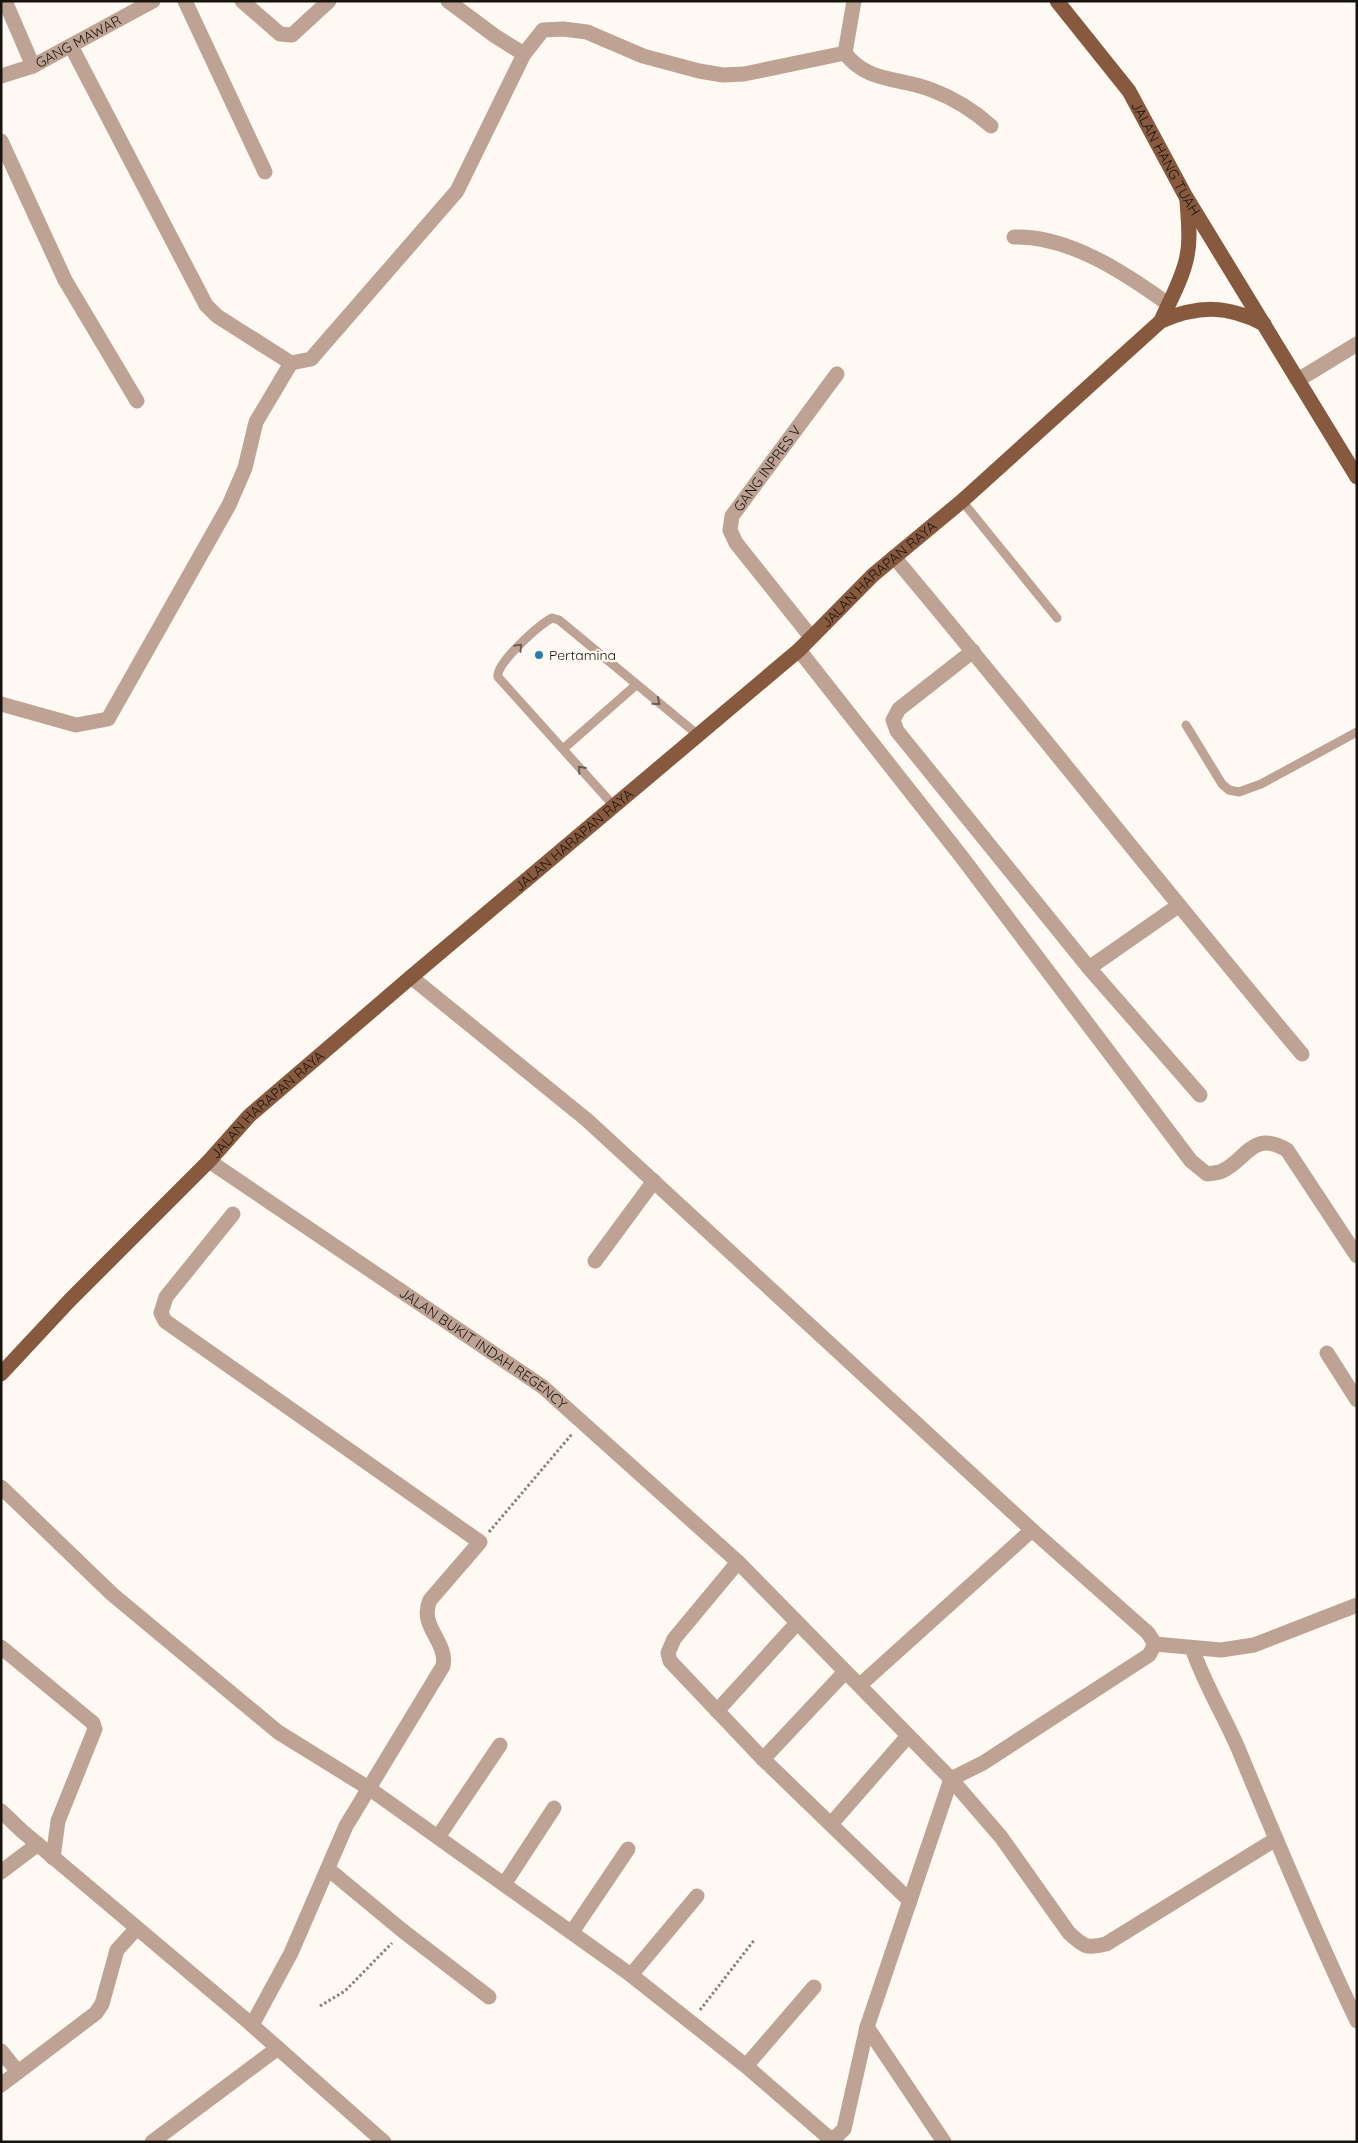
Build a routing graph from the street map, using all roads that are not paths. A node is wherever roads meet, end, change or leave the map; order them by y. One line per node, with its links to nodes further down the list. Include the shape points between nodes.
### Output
1 (5, 1): 12 (street)
2 (153, 1): 9 (street, GANG MAWAR)
3 (185, 1): 16 (street)
4 (242, 1): 5 (street, via 286,36 292,35)
5 (329, 1)
6 (448, 1): 11 (street)
7 (854, 1): 10 (street)
8 (1058, 1): 17 (main road, JALAN HANG TUAH, via 1129,91)
9 (71, 46): 12 (street, GANG MAWAR); 23 (street, via 206,305 217,316)
10 (845, 53): 11 (street, via 744,74 723,75 643,56 587,32 563,29 544,30); 14 (street, via 854,65 867,73 932,90 969,110)
11 (524, 54): 23 (street, via 457,191 311,359)
12 (33, 66): 13 (street, GANG MAWAR)
13 (1, 76)
14 (990, 126)
15 (1, 141): 26 (street, via 66,280)
16 (265, 172)
17 (1186, 197): 19 (main road, via 1187,256); 21 (main road, JALAN HANG TUAH)
18 (1014, 237): 19 (street, via 1034,236 1056,241 1135,280)
19 (1168, 304): 20 (main road)
20 (1161, 321): 21 (main road, via 1190,312 1219,309 1236,311); 28 (main road, JALAN HARAPAN RAYA)
21 (1264, 324): 25 (main road, JALAN HANG TUAH)
22 (1357, 344): 25 (street)
23 (291, 363): 35 (street, via 256,422 244,468 229,505 108,719 76,725)
24 (837, 374): 31 (street, GANG INPRES V, via 732,516 730,530 736,543)
25 (1298, 380): 27 (main road, JALAN HANG TUAH)
26 (137, 401)
27 (1357, 477)
28 (962, 501): 29 (main road, JALAN HARAPAN RAYA); 30 (lane)
29 (894, 557): 31 (main road, JALAN HARAPAN RAYA); 33 (street)
30 (1057, 618)
31 (811, 637): 32 (main road, JALAN HARAPAN RAYA)
32 (799, 650): 38 (main road, JALAN HARAPAN RAYA); 49 (street, via 967,864 1191,1160 1207,1174 1223,1171 1248,1150 1271,1142 1286,1150)
33 (973, 651): 41 (street); 42 (street, via 898,709 893,720 897,730)
34 (636, 685): 38 (lane, one-way to 38); 39 (lane); 39 (lane, one-way to 34, via 497,672 541,624 552,618 559,620)
35 (1, 704)
36 (1186, 725): 37 (lane, via 1222,784 1239,792)
37 (1357, 732)
38 (698, 735): 40 (main road, JALAN HARAPAN RAYA)
39 (563, 749): 40 (lane, one-way to 39)
40 (614, 806): 43 (main road, JALAN HARAPAN RAYA)
41 (1178, 906): 42 (street); 44 (street)
42 (1090, 968): 45 (street)
43 (411, 977): 46 (main road, JALAN HARAPAN RAYA, via 249,1116); 47 (street, via 561,1097)
44 (1302, 1054)
45 (1200, 1095)
46 (209, 1160): 52 (main road, JALAN HARAPAN RAYA); 56 (street, JALAN BUKIT INDAH REGENCY, via 543,1387)
47 (654, 1181): 50 (street); 55 (street)
48 (233, 1214): 69 (street, via 166,1297 161,1313 165,1321 480,1542 430,1600 426,1609 430,1630 443,1652 443,1666)
49 (1357, 1256)
50 (595, 1261)
51 (1327, 1353): 53 (street)
52 (1, 1374)
53 (1357, 1400)
54 (1, 1487): 69 (street, via 112,1594 278,1732)
55 (1032, 1530): 59 (street, via 1148,1633); 63 (street)
56 (738, 1562): 58 (street, JALAN BUKIT INDAH REGENCY); 64 (street, via 674,1639 668,1654 670,1661)
57 (1357, 1605): 61 (street, via 1254,1645 1221,1650)
58 (797, 1623): 62 (street, JALAN BUKIT INDAH REGENCY); 64 (street)
59 (1155, 1644): 61 (street); 68 (street, via 1149,1655 983,1763)
60 (1, 1647): 77 (street, via 93,1723 95,1729 58,1821)
61 (1192, 1648): 74 (street)
62 (845, 1672): 63 (street, JALAN BUKIT INDAH REGENCY); 67 (street)
63 (860, 1685): 65 (street, JALAN BUKIT INDAH REGENCY)
64 (717, 1711): 67 (street)
65 (908, 1736): 68 (street, JALAN BUKIT INDAH REGENCY); 72 (street)
66 (500, 1745): 73 (street)
67 (763, 1759): 72 (street)
68 (951, 1779): 74 (street, JALAN BUKIT INDAH REGENCY, via 1001,1837 1081,1945 1094,1947 1106,1944); 82 (street)
69 (370, 1789): 73 (street); 78 (street, via 346,1826)
70 (554, 1808): 80 (street)
71 (1, 1811): 75 (street)
72 (830, 1824): 82 (street)
73 (438, 1837): 80 (street)
74 (1276, 1839): 88 (street)
75 (38, 1844): 77 (street); 79 (street)
76 (628, 1849): 84 (street)
77 (53, 1858): 83 (street)
78 (328, 1869): 87 (street); 89 (street, via 291,1953)
79 (1, 1872)
80 (505, 1883): 84 (street)
81 (697, 1896): 85 (street)
82 (910, 1901): 90 (street)
83 (137, 1928): 89 (street); 94 (street, via 117,1950 102,2004 96,2013)
84 (572, 1932): 85 (street)
85 (631, 1975): 93 (street)
86 (814, 1987): 93 (street)
87 (489, 1997)
88 (1357, 2021)
89 (252, 2025): 91 (street)
90 (867, 2027): 96 (street); 99 (street)
91 (278, 2048): 97 (street); 98 (street)
92 (1, 2051): 94 (street)
93 (746, 2066): 96 (street, via 825,2136)
94 (18, 2072): 95 (street)
95 (1, 2085)
96 (844, 2135)
97 (152, 2142)
98 (384, 2142)
99 (944, 2142)

